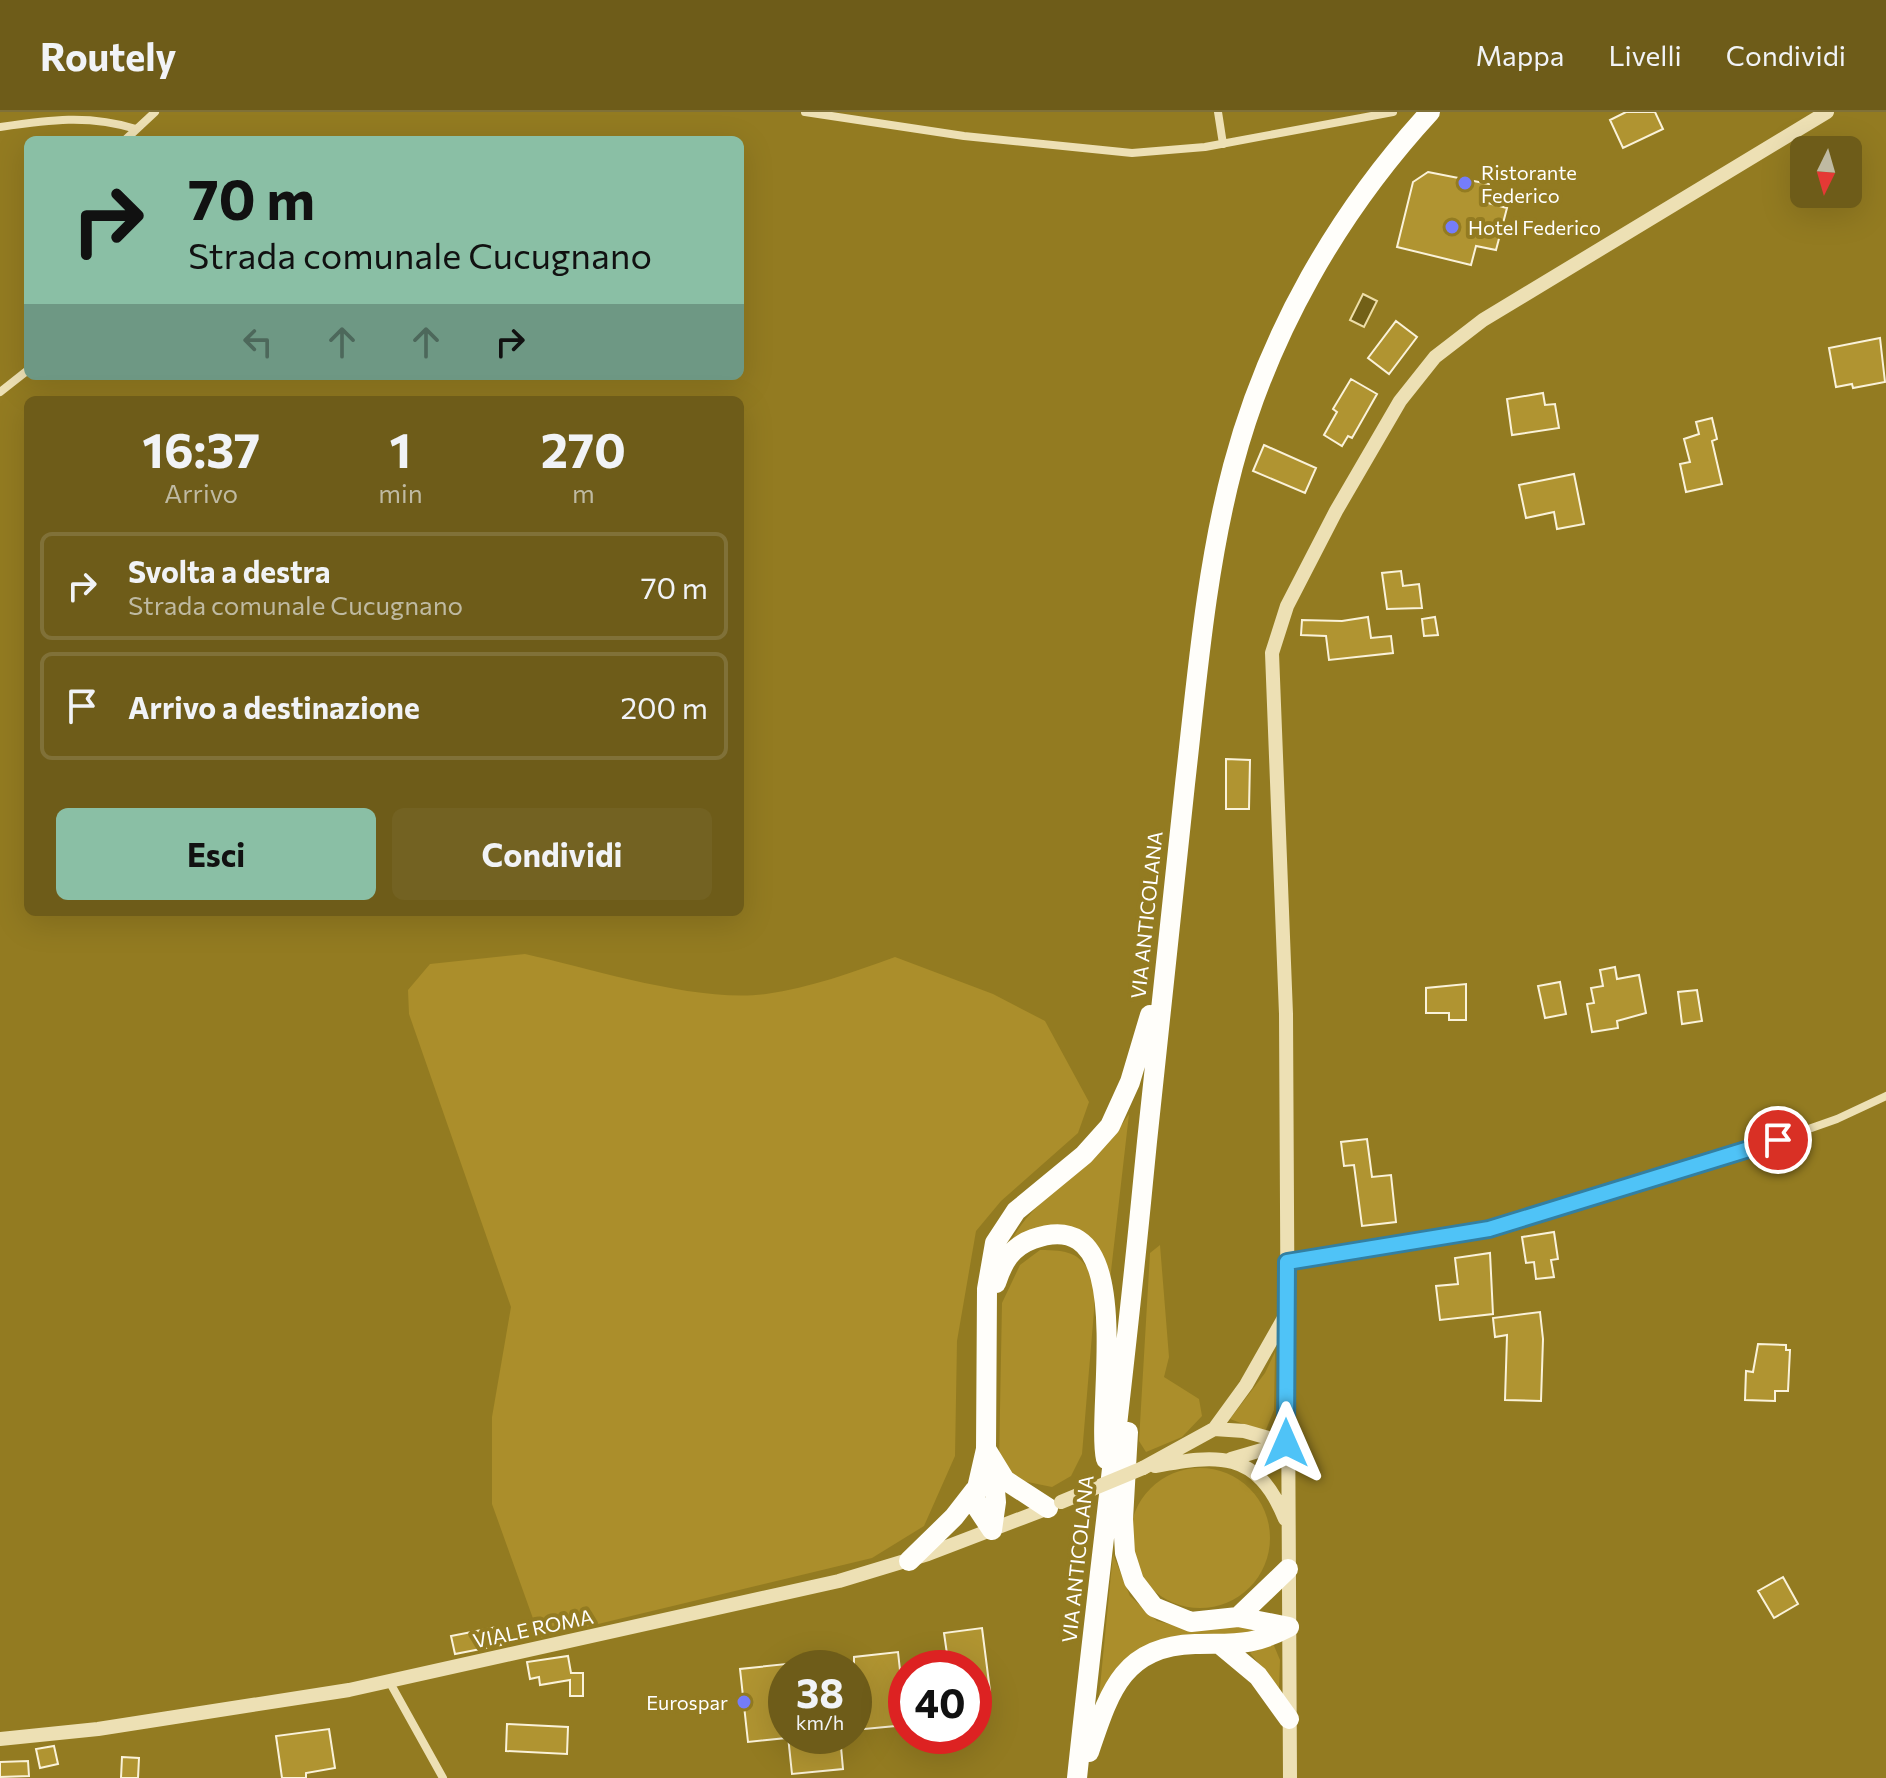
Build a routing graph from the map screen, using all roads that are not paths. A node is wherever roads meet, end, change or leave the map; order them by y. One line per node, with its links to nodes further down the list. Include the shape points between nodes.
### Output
1 (155, 112): 8 (street)
2 (805, 112): 10 (street, via 1092,151 1165,153)
3 (1218, 112): 10 (street)
4 (1393, 112): 10 (street)
5 (1430, 112): 13 (main road, VIA ANTICOLANA, via 1369,187 1320,260 1277,344 1243,431 1217,547 1195,695)
6 (1827, 112): 15 (street, via 1475,326 1435,357 1385,425 1283,614 1270,684 1285,979)
7 (0, 127): 8 (street, via 75,118)
8 (136, 129): 9 (street)
9 (129, 136)
10 (1223, 144)
11 (24, 373): 12 (street)
12 (0, 392)
13 (1164, 965): 16 (main road, via 1115,1118 1095,1145 1007,1222 992,1252); 18 (main road, VIA ANTICOLANA)
14 (1886, 1096): 15 (street, via 1737,1154 1508,1224)
15 (1287, 1262): 17 (street)
16 (988, 1306): 21 (main road); 24 (main road, via 1005,1259 1025,1242 1064,1236 1095,1256 1105,1290 1102,1423)
17 (1286, 1315): 19 (street); 20 (street)
18 (1123, 1392): 24 (main road, VIA ANTICOLANA); 31 (main road, via 1128,1430 1123,1532 1134,1581 1154,1607 1177,1619)
19 (1214, 1429): 20 (street); 23 (street)
20 (1286, 1443): 22 (street); 27 (street)
21 (989, 1457): 25 (main road); 26 (main road, via 1011,1486); 28 (main road, via 996,1502)
22 (1231, 1459): 23 (street, via 1201,1458); 27 (street, via 1266,1486)
23 (1143, 1468): 26 (street, VIALE ROMA, bridge)
24 (1110, 1473): 38 (main road, VIA ANTICOLANA)
25 (975, 1490): 28 (main road, via 978,1509); 29 (main road)
26 (1054, 1505): 28 (street, VIALE ROMA)
27 (1288, 1527): 30 (street)
28 (992, 1530): 29 (street, VIALE ROMA)
29 (909, 1561): 34 (street, VIALE ROMA)
30 (1288, 1569): 31 (main road); 32 (street)
31 (1238, 1617): 32 (main road)
32 (1289, 1627): 33 (main road, via 1254,1643); 35 (street)
33 (1222, 1646): 35 (main road, via 1258,1676); 38 (main road, via 1168,1647 1126,1670 1109,1696)
34 (389, 1681): 36 (street, VIALE ROMA, via 98,1729); 37 (street)
35 (1289, 1719): 39 (street)
36 (0, 1739)
37 (443, 1778)
38 (1078, 1778)
39 (1290, 1778)

